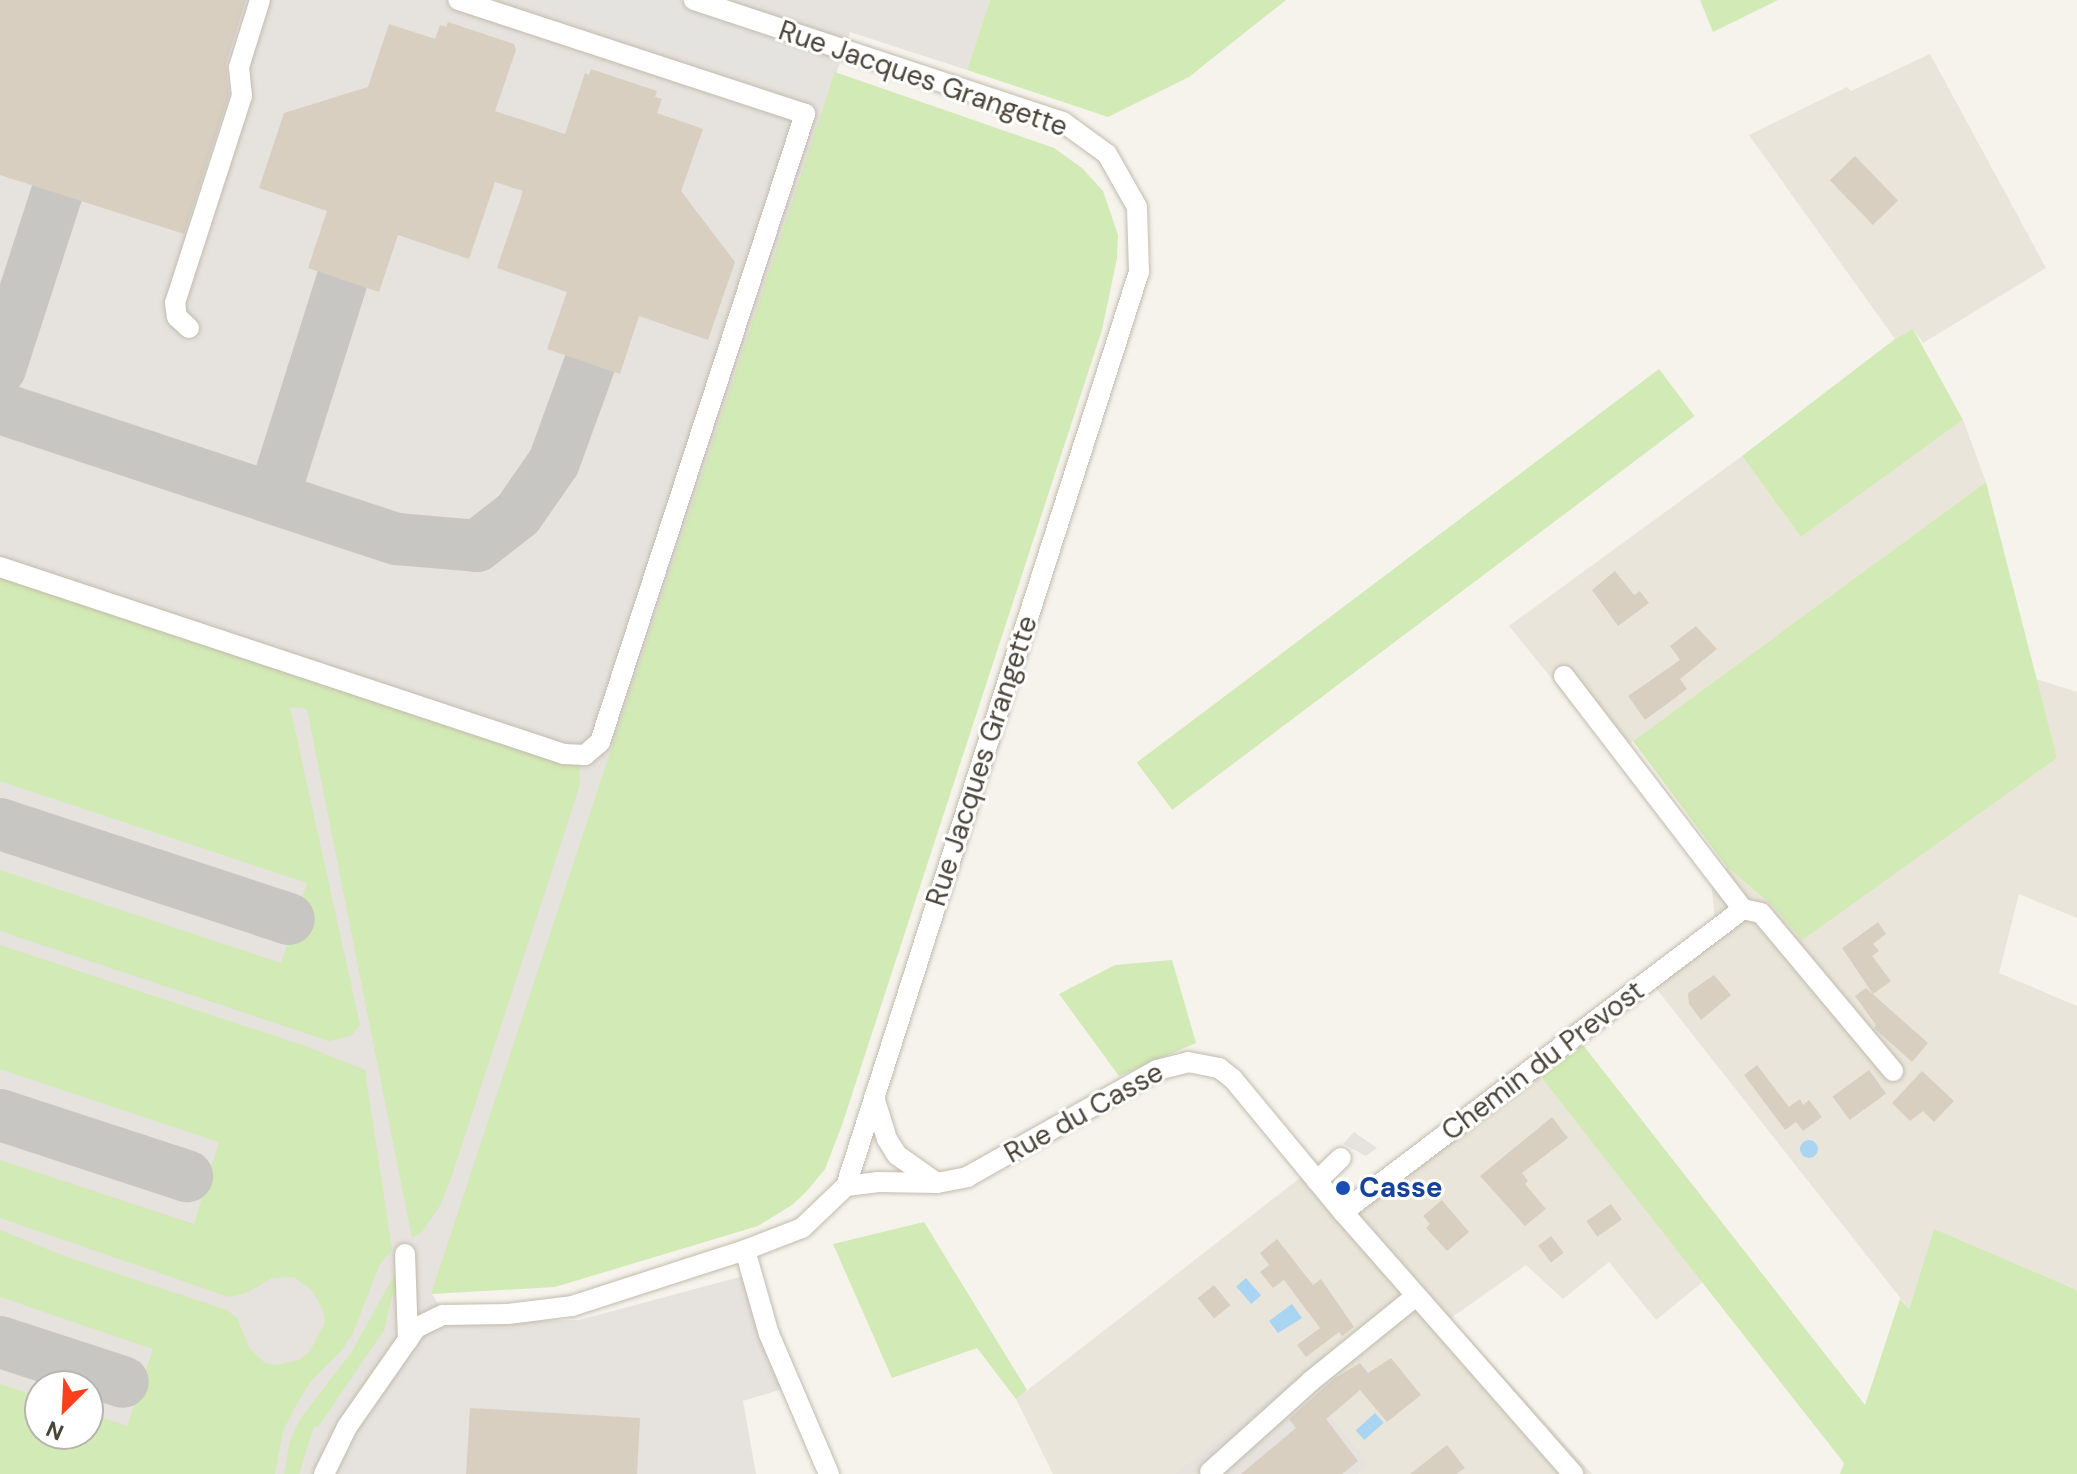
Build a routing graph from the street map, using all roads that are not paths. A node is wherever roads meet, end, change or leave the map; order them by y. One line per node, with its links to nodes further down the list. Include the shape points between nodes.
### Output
1 (260, 0): 4 (street, via 239,67 242,96 175,303 177,317)
2 (458, 0): 5 (street, via 805,114 600,742 585,755 564,754)
3 (694, 0): 9 (street, Rue Jacques Grangette, via 1063,122 1107,154 1137,207 1139,272)
4 (189, 328)
5 (0, 567)
6 (1564, 676): 7 (street)
7 (1743, 909): 8 (street, via 1761,913); 14 (street, Chemin du Prevost)
8 (1893, 1071)
9 (874, 1097): 12 (street, via 897,1155); 13 (street, Rue Jacques Grangette)
10 (1341, 1158): 11 (street)
11 (1317, 1181): 12 (street, Rue du Casse, via 1233,1079 1219,1068 1188,1062 1157,1070 967,1177); 14 (street, Rue du Casse)
12 (937, 1183): 13 (street, Rue du Casse)
13 (846, 1186): 15 (street, Rue Jacques Grangette, via 802,1228)
14 (1343, 1212): 17 (street, Rue du Casse)
15 (745, 1250): 18 (street, Rue Jacques Grangette, via 572,1306 443,1315 416,1328); 21 (street, via 769,1334)
16 (405, 1254): 18 (street)
17 (1416, 1296): 19 (street); 22 (street, Rue du Casse)
18 (408, 1340): 20 (street, Rue Jacques Grangette, via 347,1427)
19 (1210, 1472)
20 (324, 1474)
21 (829, 1474)
22 (1573, 1474)

